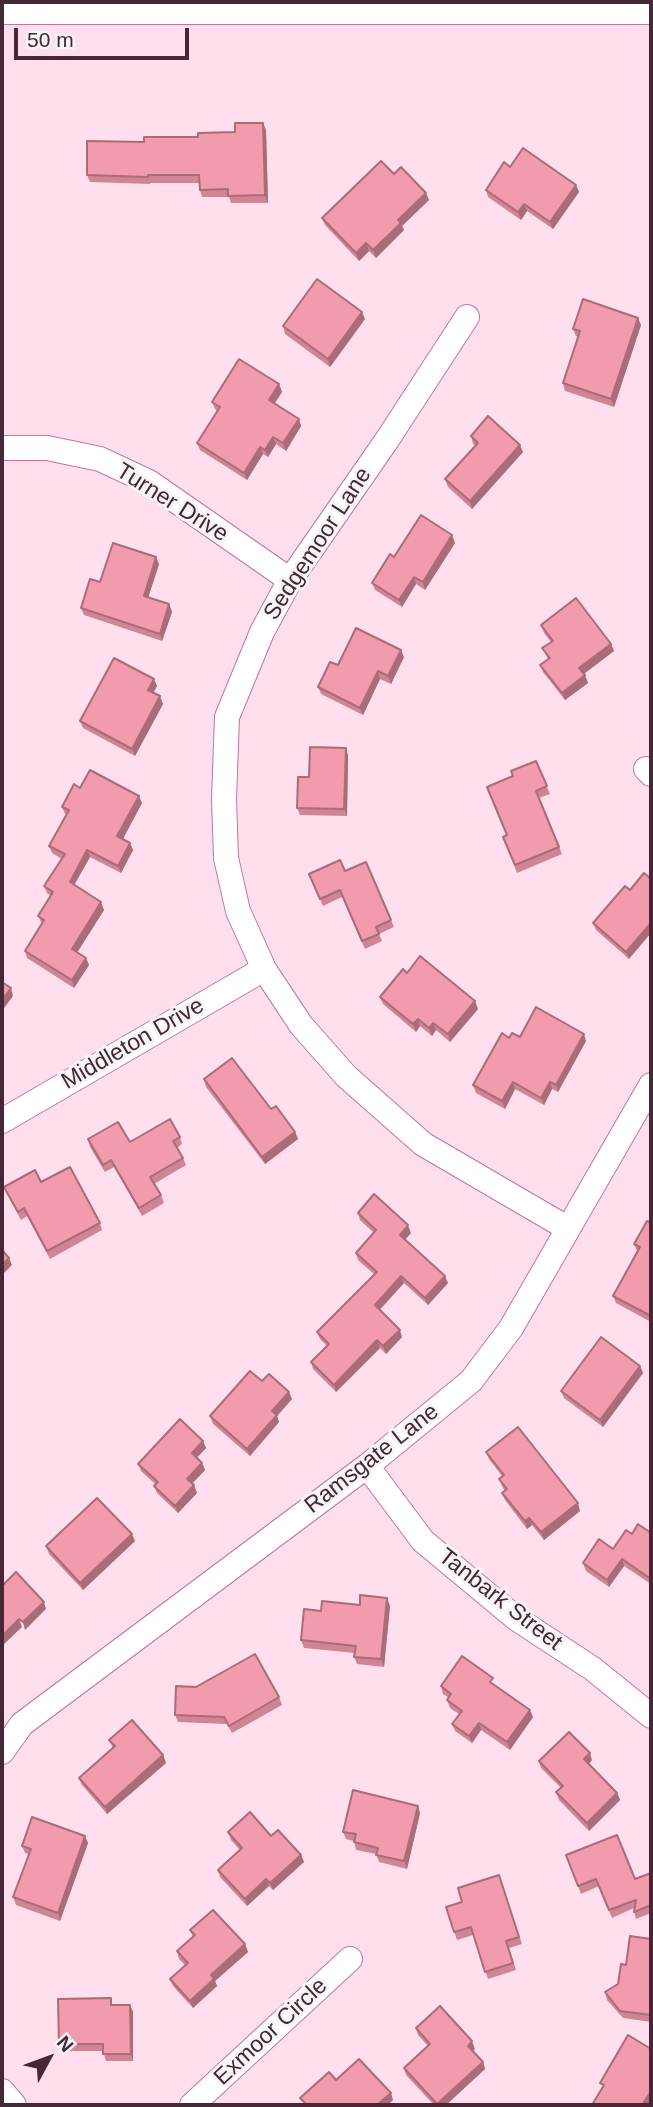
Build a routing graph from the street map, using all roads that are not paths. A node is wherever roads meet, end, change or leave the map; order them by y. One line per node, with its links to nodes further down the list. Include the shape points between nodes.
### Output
1 (588, 6): 2 (street); 3 (street)
2 (2, 9)
3 (651, 9)
4 (467, 317): 6 (street, Sedgemoor Lane)
5 (2, 448): 6 (street, Turner Drive, via 47,447 100,459 149,482)
6 (290, 580): 7 (street, Sedgemoor Lane, via 262,632 227,717 226,858 238,911)
7 (264, 969): 9 (street, Middleton Drive); 10 (street, Sedgemoor Lane, via 301,1025 346,1076 423,1144)
8 (651, 1085): 10 (street, Ramsgate Lane)
9 (2, 1121)
10 (568, 1228): 11 (street, Ramsgate Lane, via 511,1328 471,1381)
11 (367, 1466): 12 (street, Tanbark Street, via 423,1541 517,1619 593,1669); 13 (street, Ramsgate Lane, via 22,1724)
12 (651, 1716)
13 (2, 1752)
14 (350, 1959): 17 (street, Exmoor Circle)
15 (2, 2091): 16 (street)
16 (14, 2105)
17 (192, 2105)

